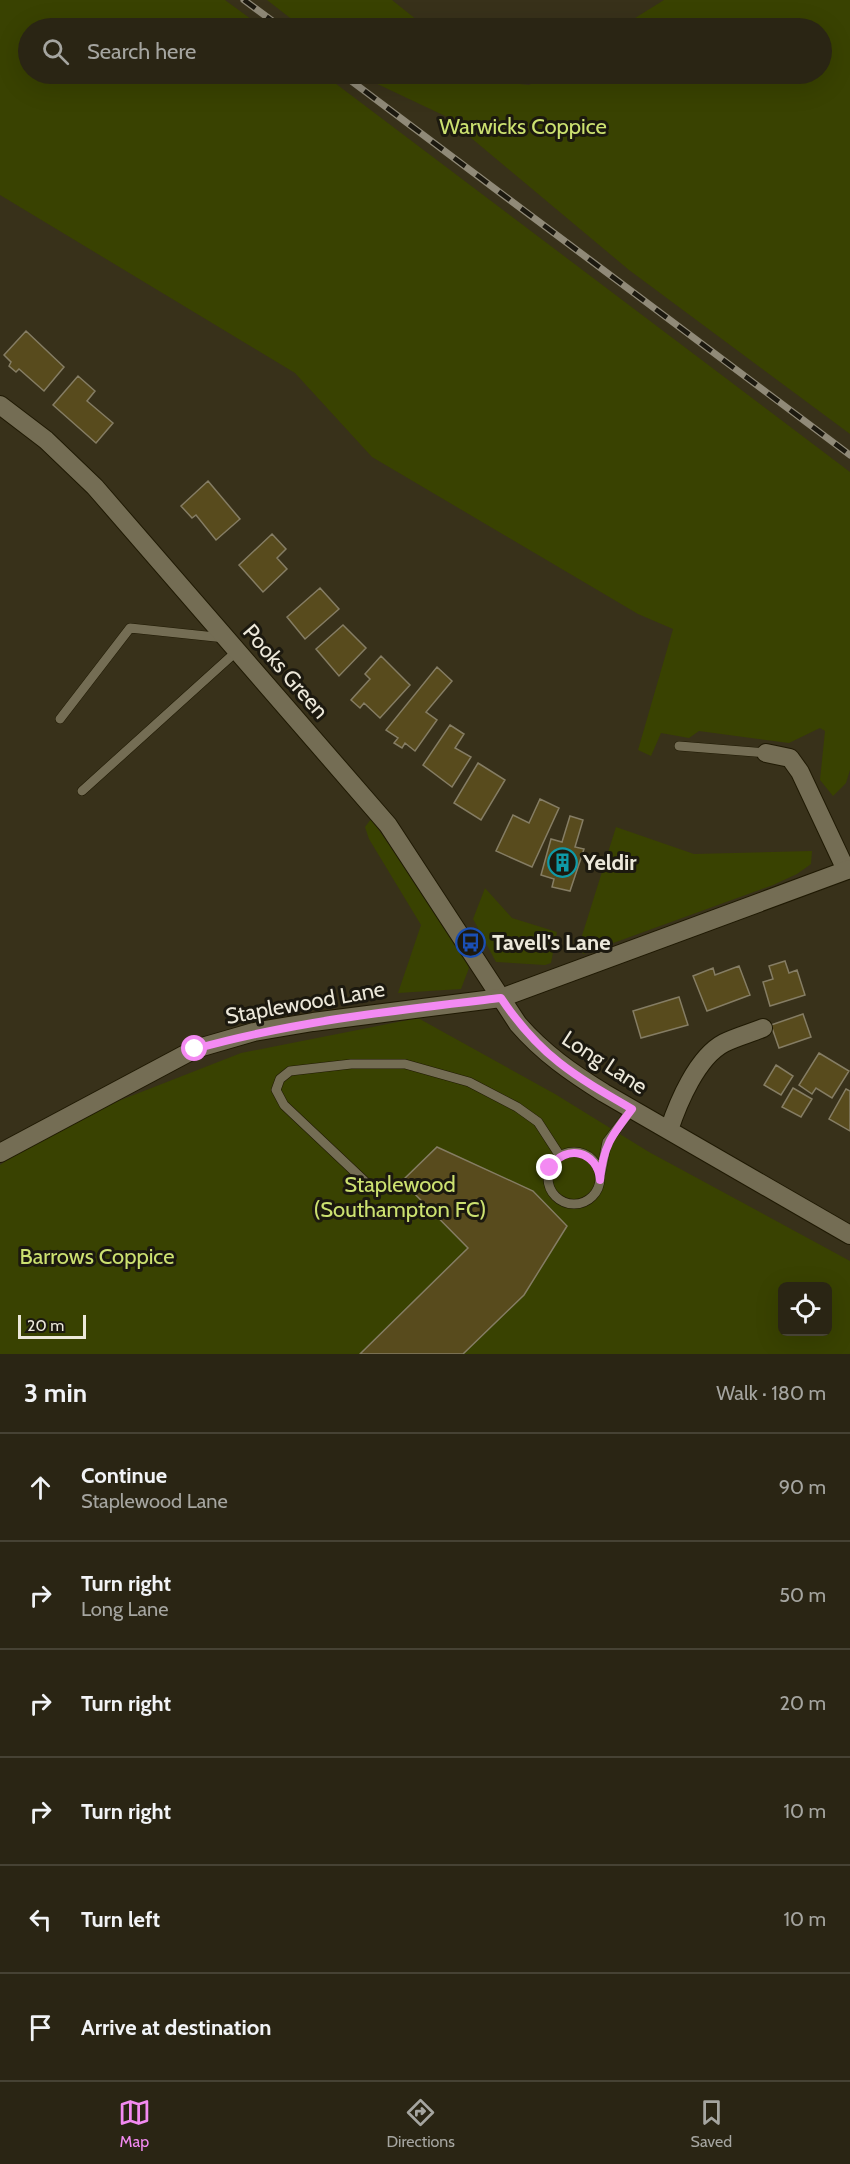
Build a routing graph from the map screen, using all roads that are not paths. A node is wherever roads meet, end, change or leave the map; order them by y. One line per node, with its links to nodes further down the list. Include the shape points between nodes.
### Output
1 (0, 405): 2 (street, Pooks Green, via 46,440 95,487)
2 (231, 644): 3 (lane, via 130,628); 6 (lane); 8 (street, Pooks Green, via 388,825)
3 (60, 718)
4 (680, 746): 5 (lane)
5 (766, 753): 7 (street, via 790,758 795,765)
6 (82, 791)
7 (848, 869): 8 (street)
8 (501, 998): 10 (street, Long Lane, via 537,1046 566,1069); 12 (street, Staplewood Lane, via 313,1022 254,1032 195,1049)
9 (764, 1029): 11 (street, via 722,1044 714,1052 688,1086)
10 (632, 1109): 11 (street, Long Lane); 14 (lane, via 607,1142)
11 (669, 1130): 16 (street, Long Lane)
12 (0, 1153)
13 (560, 1156): 14 (lane, via 576,1152 591,1158); 14 (lane, via 548,1176 553,1193 560,1199 585,1201); 15 (lane, via 538,1122 469,1082 405,1064 351,1064 290,1071 280,1079 276,1090 284,1106)
14 (600, 1180)
15 (373, 1189)
16 (850, 1235)

